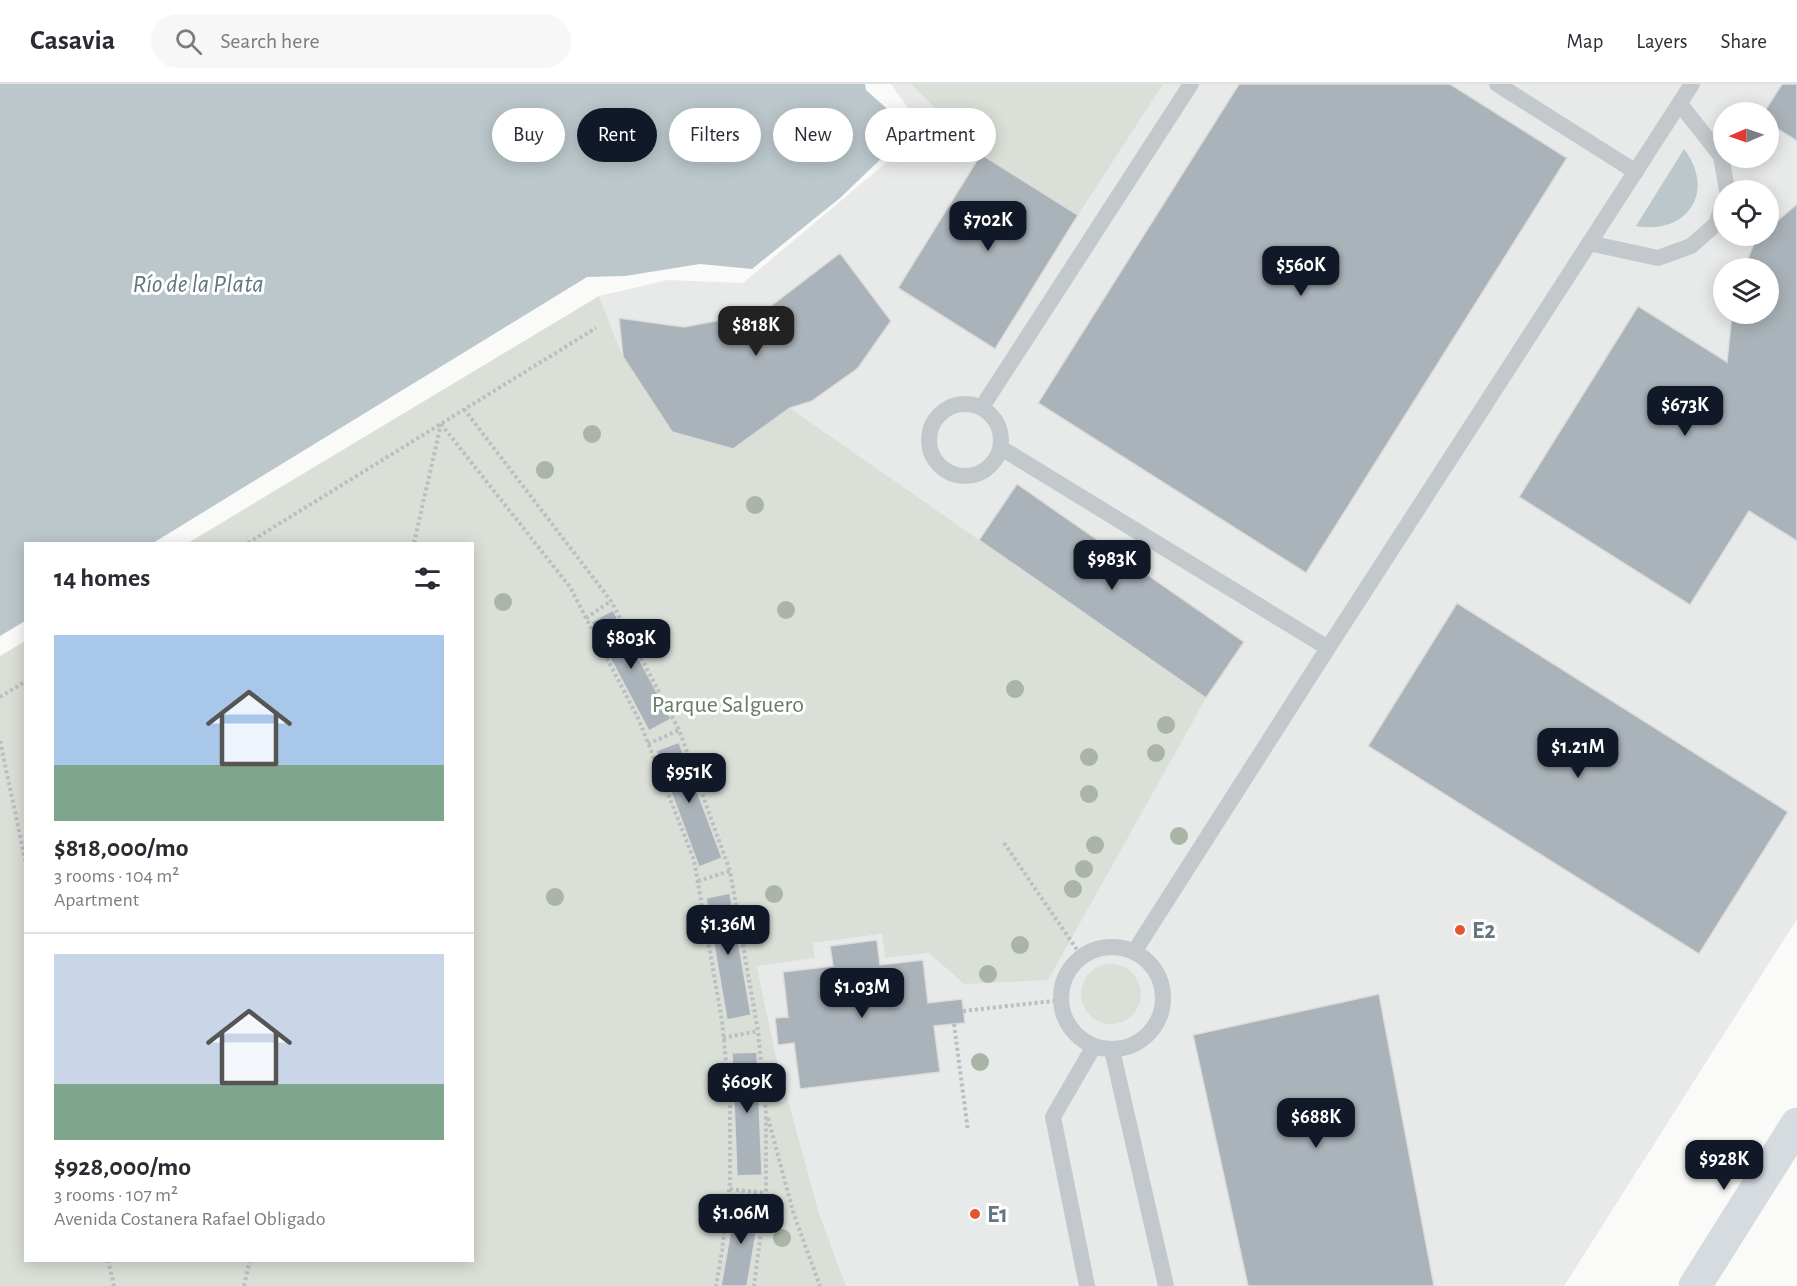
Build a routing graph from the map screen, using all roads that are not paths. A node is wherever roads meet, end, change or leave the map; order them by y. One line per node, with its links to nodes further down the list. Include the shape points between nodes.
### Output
1 (1191, 84): 9 (lane)
2 (1497, 84): 5 (lane)
3 (1692, 84): 4 (lane)
4 (1680, 104): 5 (lane); 6 (lane, via 1721,156)
5 (1636, 172): 8 (lane)
6 (1725, 180)
7 (1713, 227): 8 (lane, via 1691,246 1658,258)
8 (1589, 243): 11 (lane)
9 (982, 407): 10 (lane, via 999,424); 10 (lane, via 959,403 938,415 929,437 935,461 949,472 966,477 988,468)
10 (1001, 448): 11 (lane)
11 (1328, 648): 12 (lane)
12 (1134, 952): 13 (lane, via 1116,947 1098,949 1069,970 1062,987 1067,1023 1078,1037); 14 (lane, via 1158,976 1161,1009 1155,1026 1144,1038 1129,1047)
13 (1094, 1046): 14 (lane); 16 (lane, via 1053,1117)
14 (1112, 1050): 17 (lane)
15 (1797, 1124): 18 (main road)
16 (1087, 1286)
17 (1166, 1286)
18 (1695, 1286)

